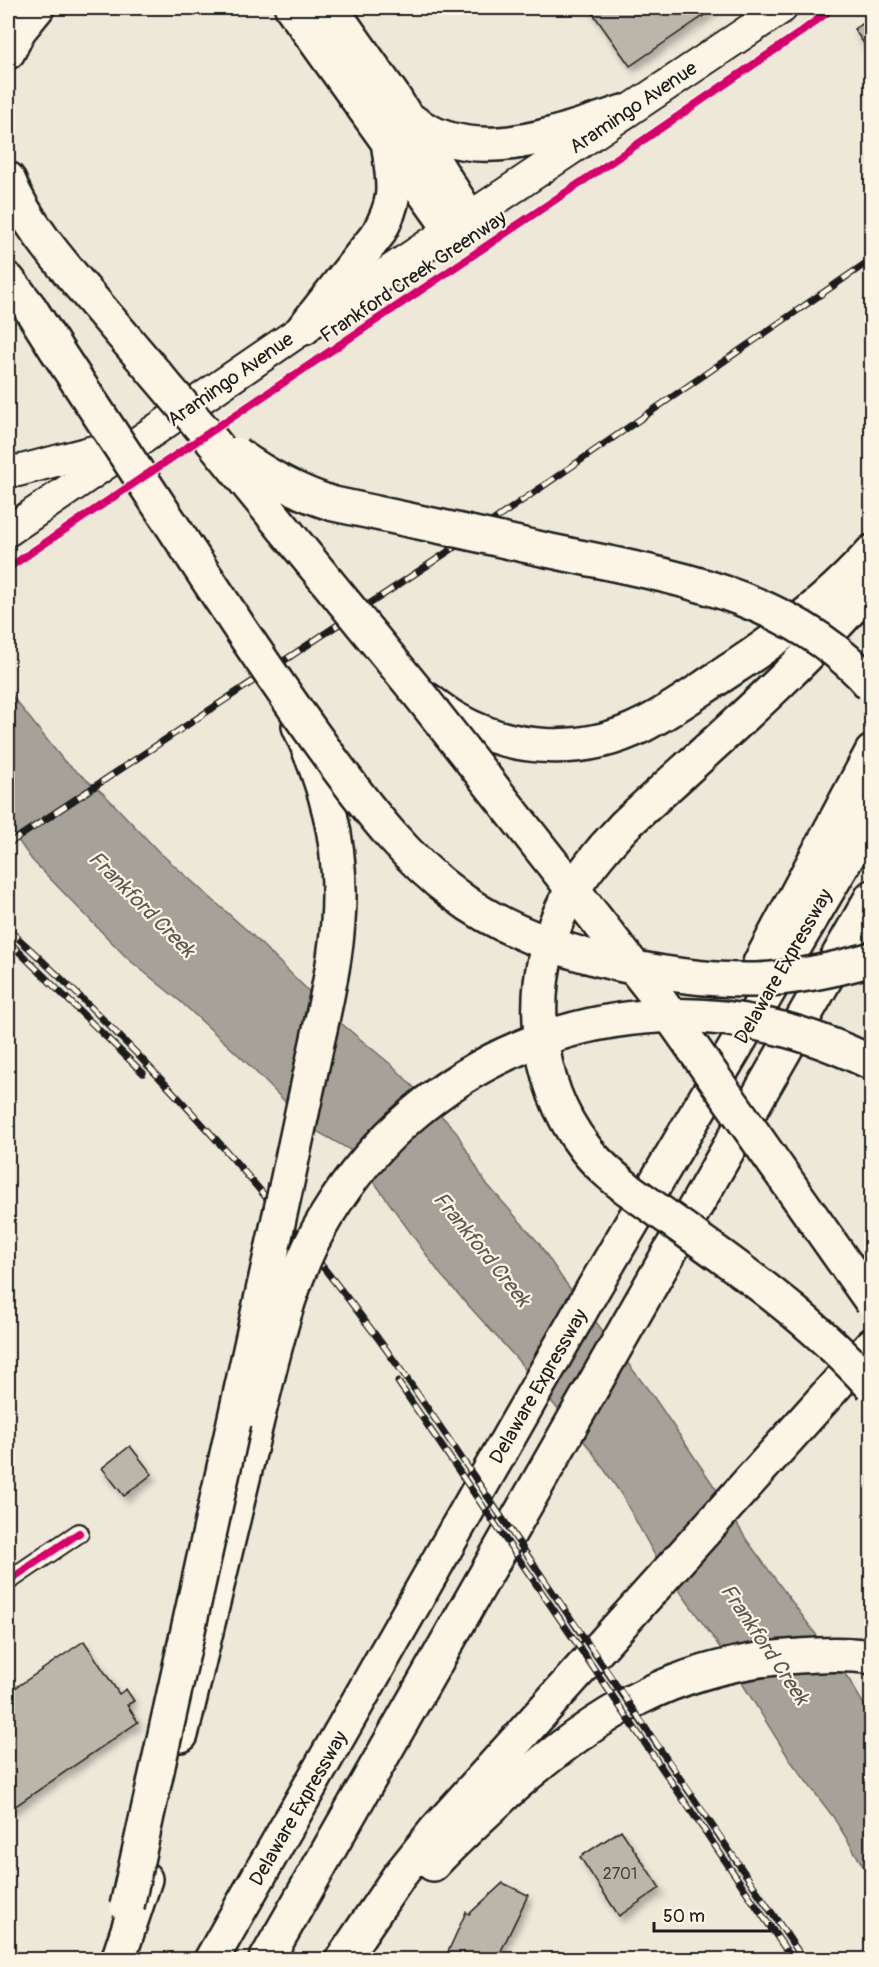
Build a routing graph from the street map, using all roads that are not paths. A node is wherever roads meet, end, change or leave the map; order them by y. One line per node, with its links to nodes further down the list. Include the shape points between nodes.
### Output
1 (37, 8): 5 (highway)
2 (292, 8): 8 (highway)
3 (330, 8): 7 (highway)
4 (782, 8): 6 (main road, Aramingo Avenue)
5 (8, 52)
6 (623, 112): 7 (highway, via 542,136 490,146 442,138); 10 (main road, Aramingo Avenue)
7 (404, 115): 10 (highway)
8 (388, 143): 10 (highway); 14 (highway, via 395,191 387,219)
9 (8, 179): 15 (highway, bridge, via 53,255)
10 (460, 224): 14 (main road, Aramingo Avenue)
11 (8, 266): 13 (highway)
12 (8, 280): 13 (highway)
13 (30, 308): 23 (highway, bridge)
14 (304, 328): 16 (main road, Aramingo Avenue)
15 (205, 432): 21 (highway, bridge, via 304,495 671,577 730,594 816,638); 22 (highway, bridge)
16 (147, 437): 17 (main road, via 18,471); 18 (main road, Aramingo Avenue)
17 (8, 469)
18 (8, 531)
19 (872, 552): 22 (highway, via 831,594 763,649 642,726 597,742 523,744 456,719)
20 (872, 584): 32 (highway, bridge, via 810,652 605,847 563,907 554,928 539,1001 545,1062 558,1104 586,1149 628,1189 801,1318)
21 (872, 686)
22 (419, 694): 30 (highway, bridge, via 655,994)
23 (289, 703): 27 (highway, bridge, via 368,809 423,869 456,896 531,936 624,964 716,979 796,976); 36 (highway, bridge, via 326,795 338,866 337,941)
24 (872, 752): 29 (highway)
25 (872, 815): 29 (highway, Delaware Expressway)
26 (872, 897): 40 (highway)
27 (872, 959)
28 (872, 1063): 36 (highway, bridge, via 808,1036 743,1021 681,1015 614,1021 549,1036 491,1061 436,1094 388,1136 327,1215 310,1245 290,1297 154,1845)
29 (592, 1291): 39 (highway, Delaware Expressway)
30 (872, 1302)
31 (872, 1345): 41 (highway, via 435,1831)
32 (872, 1386)
33 (79, 1533): 34 (street)
34 (8, 1581)
35 (865, 1656): 42 (highway, via 783,1657 710,1669 647,1693 616,1710 559,1748 483,1815 440,1856)
36 (131, 1907): 37 (highway); 38 (highway)
37 (113, 1959)
38 (118, 1959)
39 (211, 1959)
40 (266, 1959)
41 (342, 1959)
42 (348, 1959)

